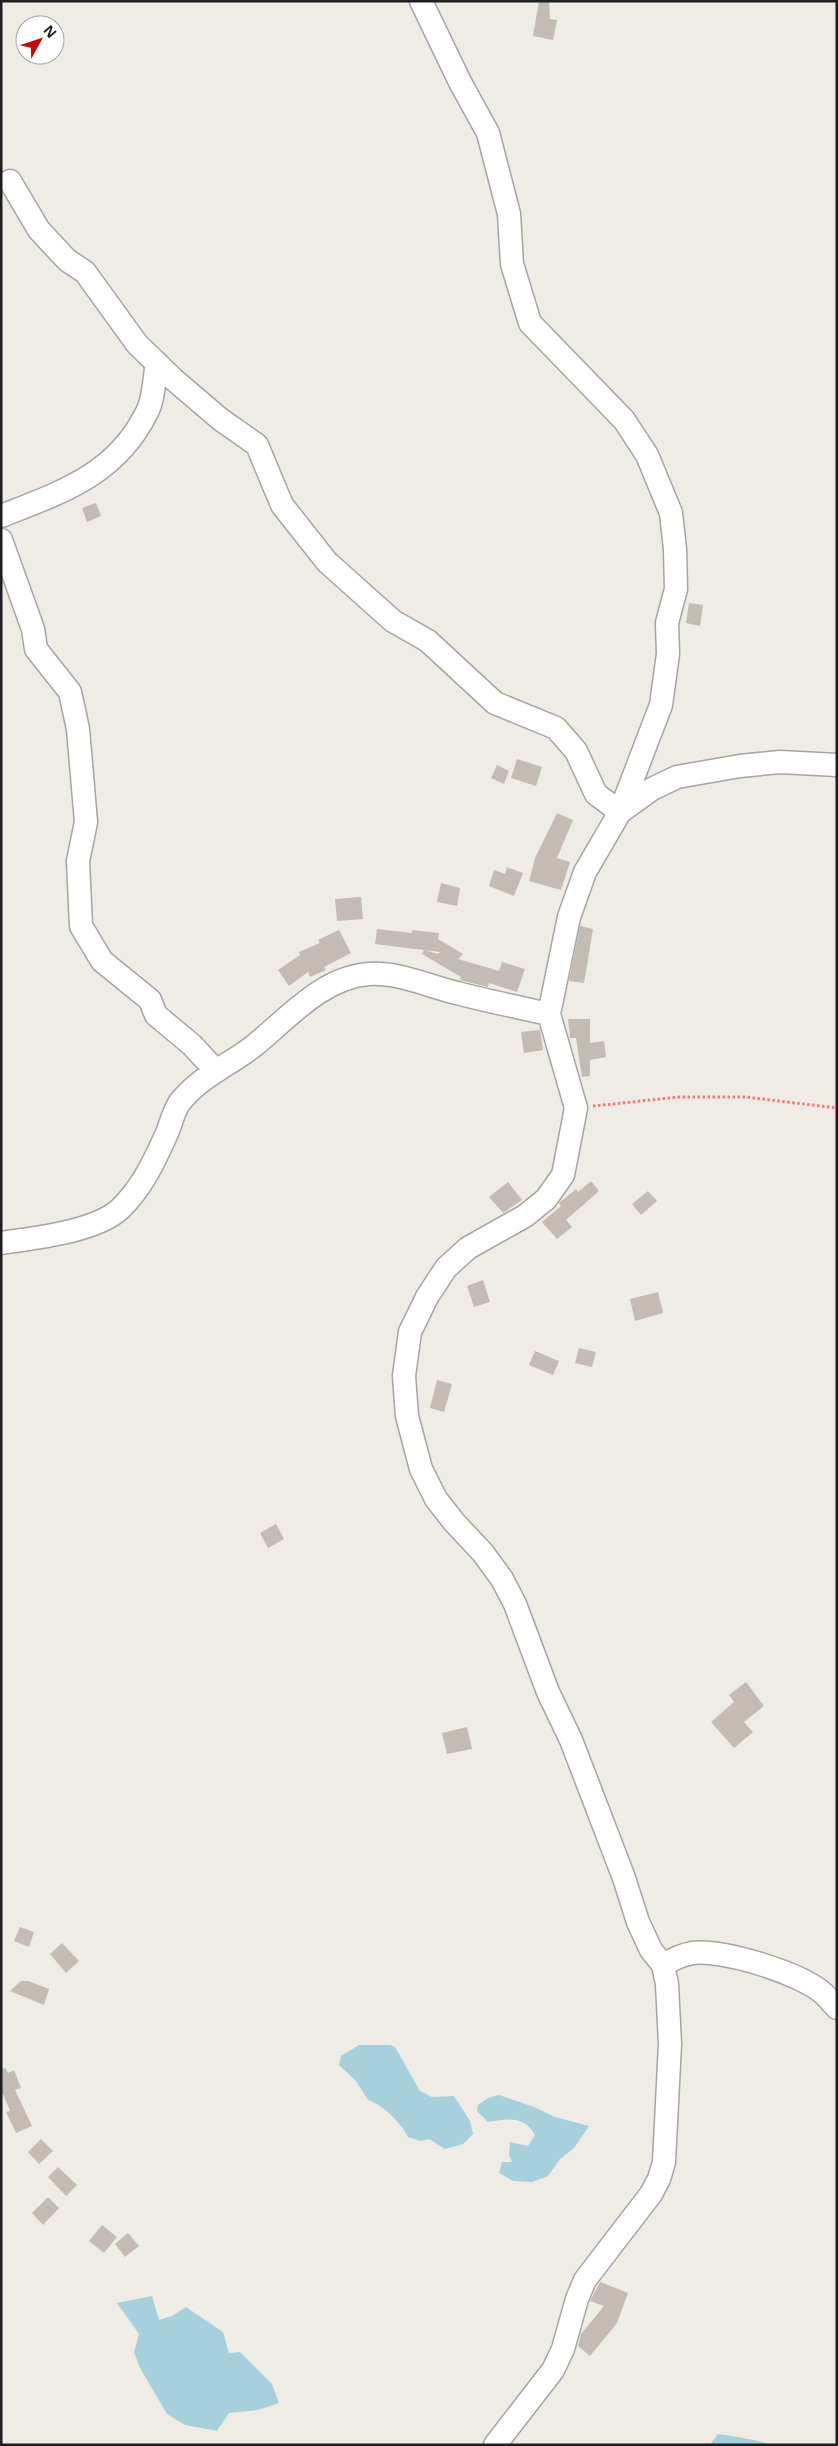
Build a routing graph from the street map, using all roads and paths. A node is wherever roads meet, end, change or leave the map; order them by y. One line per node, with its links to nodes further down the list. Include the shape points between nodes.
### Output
1 (421, 1): 7 (street, via 488,133 508,214 512,264 530,323 624,420 646,455 670,513 676,589 666,623 668,654 662,705)
2 (10, 181): 3 (street, via 39,230 67,260 85,272 126,330)
3 (157, 363): 4 (street, via 148,411 123,451 75,487); 7 (street, via 220,419 257,445 282,505 327,562 393,622 428,641 496,703 556,728 576,752 596,794)
4 (1, 516)
5 (1, 540): 9 (street, via 33,629 36,649 70,692 78,729 86,822 78,861 81,926 102,961 150,1000 156,1015 192,1045)
6 (837, 765): 7 (street, via 780,762 677,776)
7 (620, 812): 8 (street, via 585,872 569,917)
8 (549, 1014): 9 (street, via 458,994 392,975 367,974 346,979 320,992 254,1046); 10 (street)
9 (215, 1070): 12 (street, via 180,1103 150,1171 119,1210 94,1224 53,1235)
10 (576, 1108): 11 (path, via 680,1097 745,1097); 13 (street, via 564,1176 546,1199 524,1216 468,1248 446,1268 427,1297 410,1332 404,1376 407,1416 421,1469 436,1499 483,1553 515,1604 621,1869 638,1922 651,1950)
11 (837, 1108)
12 (1, 1243)
13 (663, 1965): 14 (street, via 674,1957 694,1953 723,1955 774,1968 806,1982); 15 (street, via 670,2044 664,2162 659,2179 585,2280 553,2370)
14 (837, 2008)
15 (495, 2445)

